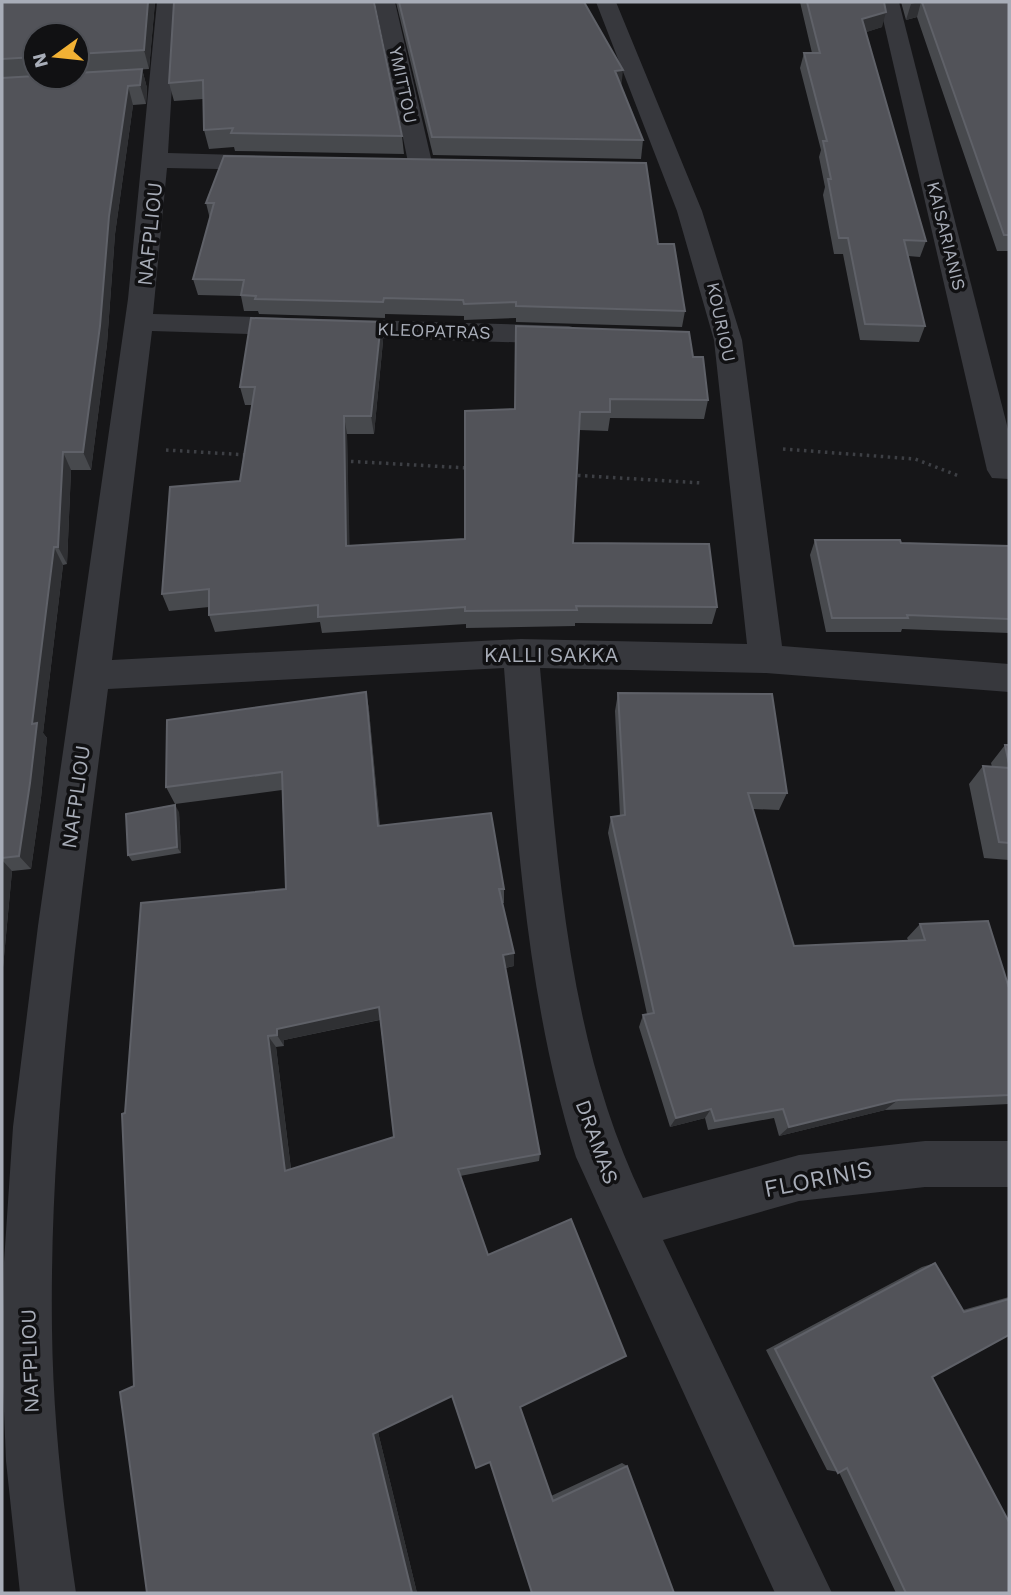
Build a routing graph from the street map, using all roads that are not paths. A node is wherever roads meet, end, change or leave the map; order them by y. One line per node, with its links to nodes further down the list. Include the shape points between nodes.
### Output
1 (167, 2): 5 (street, NAFPLIOU, via 150,78)
2 (385, 2): 8 (street, YMITTOU)
3 (606, 2): 11 (street, KOURIOU)
4 (889, 2): 14 (street, KAISARIANIS)
5 (157, 160): 6 (street); 12 (street, NAFPLIOU)
6 (296, 164)
7 (393, 167): 8 (street)
8 (421, 167): 9 (street)
9 (447, 168)
10 (647, 170): 11 (street)
11 (674, 170): 16 (street, KOURIOU, via 706,262 714,339 740,445)
12 (141, 322): 13 (street, KLEOPATRAS); 17 (street, NAFPLIOU)
13 (602, 336)
14 (1003, 470)
15 (521, 653): 16 (street, KALLI SAKKA); 17 (street, KALLI SAKKA); 20 (street, DRAMAS, via 544,904 581,1108)
16 (766, 659): 18 (street, KALLI SAKKA)
17 (92, 675): 21 (street, NAFPLIOU, via 45,1032 32,1192 27,1330 37,1513)
18 (1009, 678)
19 (1009, 1164): 20 (street, FLORINIS, via 925,1164 799,1178)
20 (630, 1225): 22 (street, DRAMAS)
21 (47, 1593)
22 (804, 1593)

